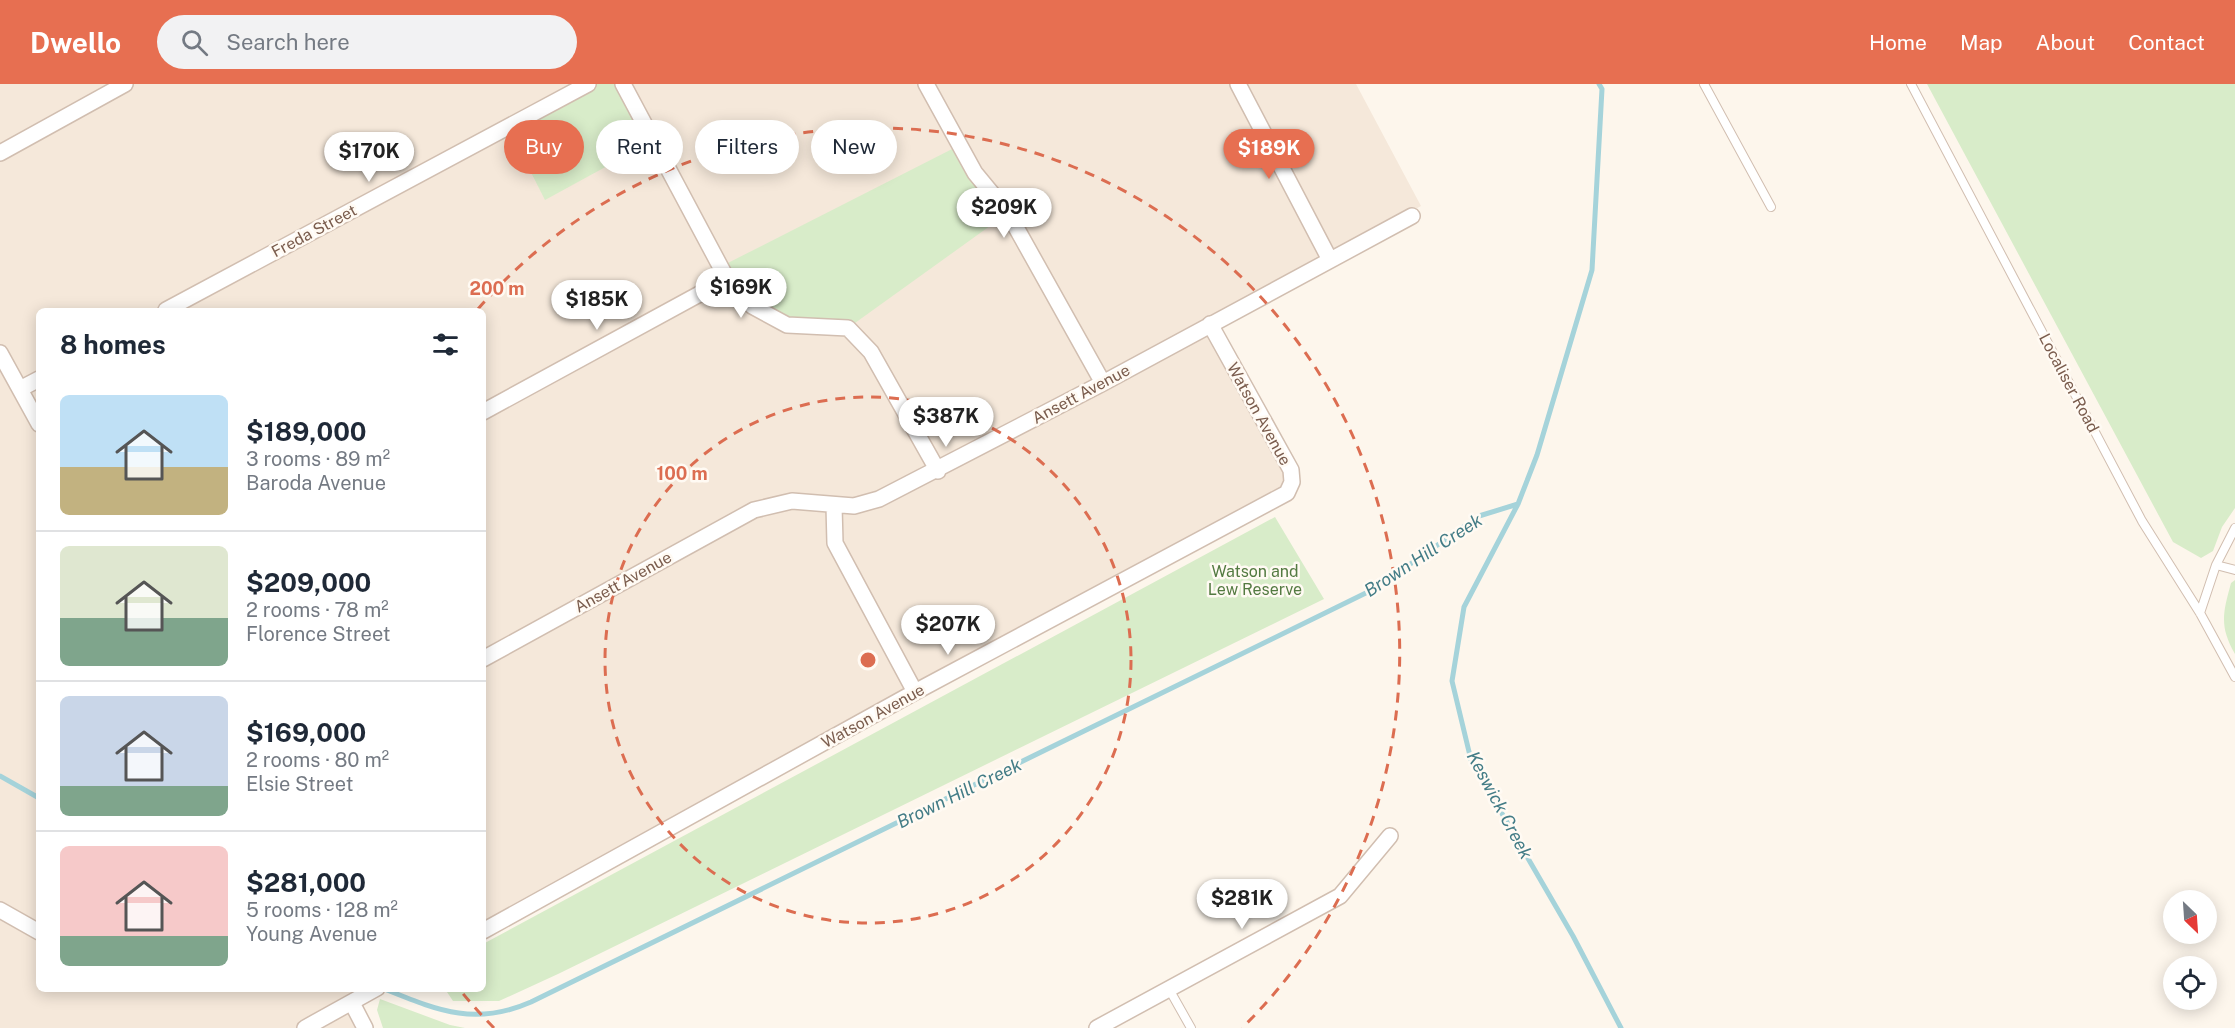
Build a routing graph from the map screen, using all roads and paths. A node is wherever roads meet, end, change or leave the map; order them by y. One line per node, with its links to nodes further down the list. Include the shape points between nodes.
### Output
1 (125, 84): 8 (street)
2 (588, 84): 13 (street, Freda Street)
3 (623, 84): 12 (street)
4 (926, 84): 17 (street, via 975,173 1008,213)
5 (1238, 84): 11 (street)
6 (1704, 84): 9 (lane)
7 (1911, 84): 26 (lane, Localiser Road, via 2142,521)
8 (0, 153)
9 (1771, 207)
10 (1412, 216): 11 (street, Ansett Avenue)
11 (1330, 260): 14 (street, Ansett Avenue)
12 (727, 279): 19 (street); 21 (street, via 752,306 787,325 848,328 871,352)
13 (170, 308)
14 (1210, 324): 17 (street, Ansett Avenue); 29 (street, Watson Avenue, via 1291,471 1287,493)
15 (0, 353): 18 (street)
16 (36, 381): 18 (street)
17 (1103, 383): 21 (street, Ansett Avenue)
18 (20, 389): 20 (street)
19 (486, 410)
20 (36, 418)
21 (938, 471): 22 (street, Ansett Avenue, via 879,499 854,506)
22 (834, 506): 27 (street, Ansett Avenue, via 792,501 754,510); 29 (street, via 835,543)
23 (2235, 528): 24 (lane)
24 (2216, 565): 25 (lane); 26 (lane)
25 (2235, 570)
26 (2200, 613): 28 (lane, Localiser Road)
27 (486, 657)
28 (2235, 677)
29 (915, 692): 32 (street, Watson Avenue)
30 (1390, 836): 34 (street, via 1340,896)
31 (0, 910): 33 (street)
32 (486, 929)
33 (36, 930)
34 (1169, 989): 38 (street); 39 (lane)
35 (365, 996): 36 (street); 37 (street)
36 (305, 1028)
37 (365, 1028)
38 (1097, 1028)
39 (1191, 1028)

